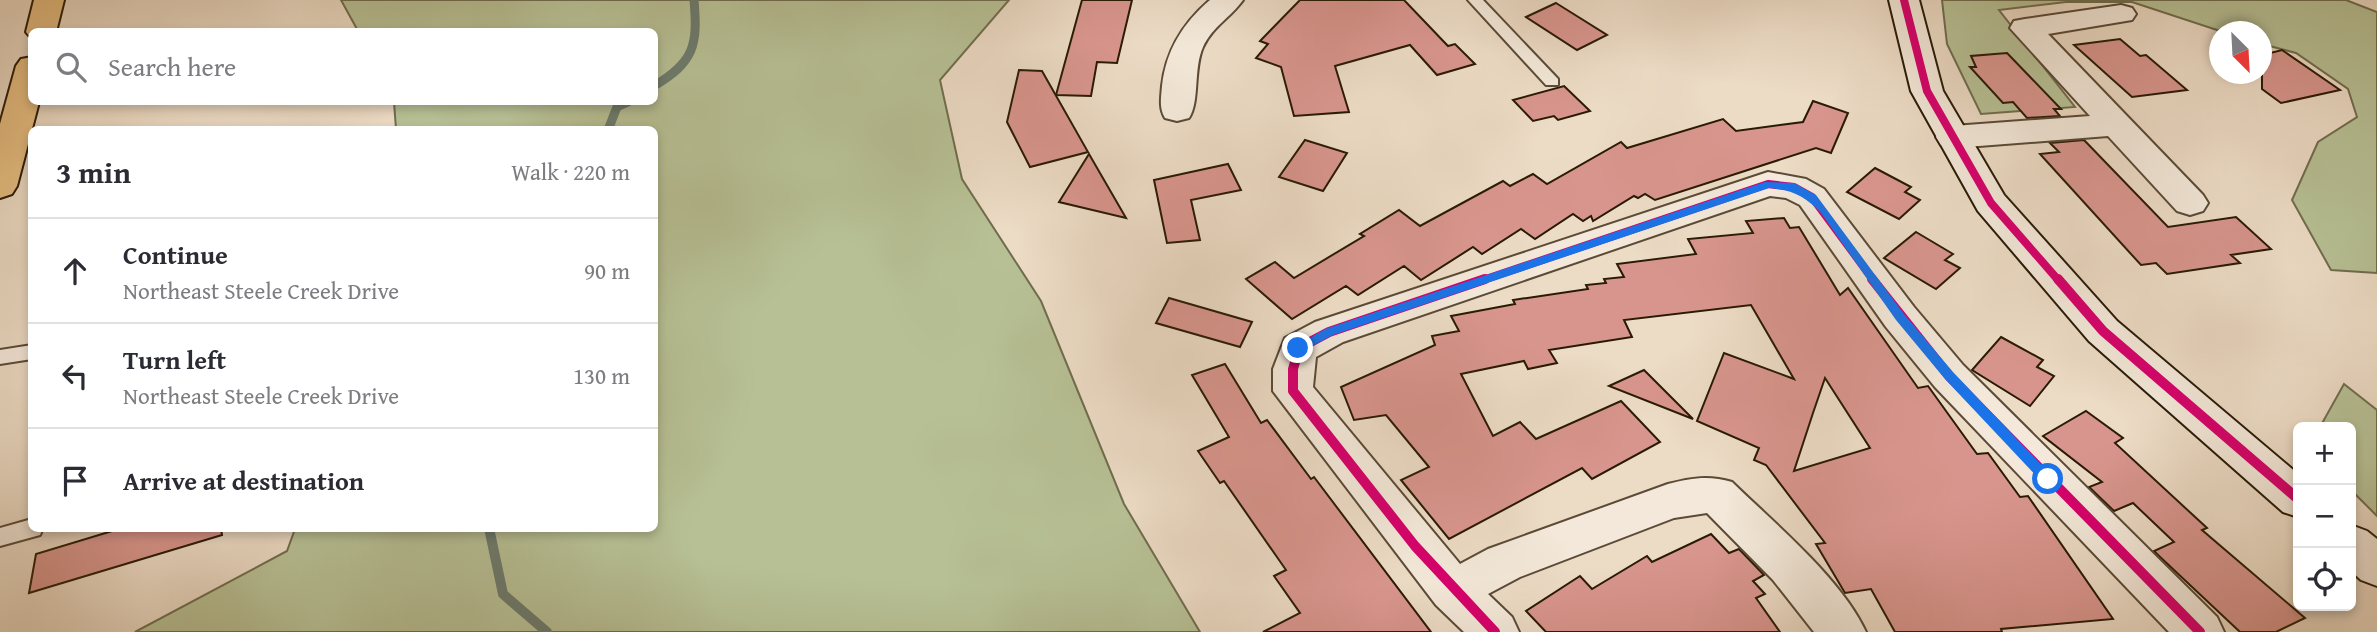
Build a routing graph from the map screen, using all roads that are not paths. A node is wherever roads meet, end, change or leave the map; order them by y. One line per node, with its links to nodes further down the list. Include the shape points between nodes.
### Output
1 (49, 0): 6 (main road)
2 (1228, 0): 9 (street, via 1186,42 1177,79)
3 (1475, 0): 8 (lane)
4 (1904, 0): 11 (street, via 1927,92)
5 (2121, 14): 10 (street, via 2025,28)
6 (42, 28)
7 (28, 81): 12 (main road)
8 (1552, 82)
9 (1177, 111)
10 (2116, 125): 11 (street); 13 (street)
11 (1953, 137): 16 (street, via 1991,203 2104,331)
12 (0, 186)
13 (2190, 203)
14 (28, 353): 15 (lane)
15 (0, 358)
16 (2293, 495)
17 (28, 529): 18 (lane)
18 (0, 537)
19 (2356, 548): 20 (street)
20 (2377, 566)
21 (1452, 591): 22 (street); 23 (street, via 1504,564 1668,502 1717,495 1789,566); 24 (street, via 1293,391 1298,348 1329,332 1768,184 1794,187 1812,197 1949,376)
22 (1495, 632)
23 (1842, 632)
24 (2200, 632)

